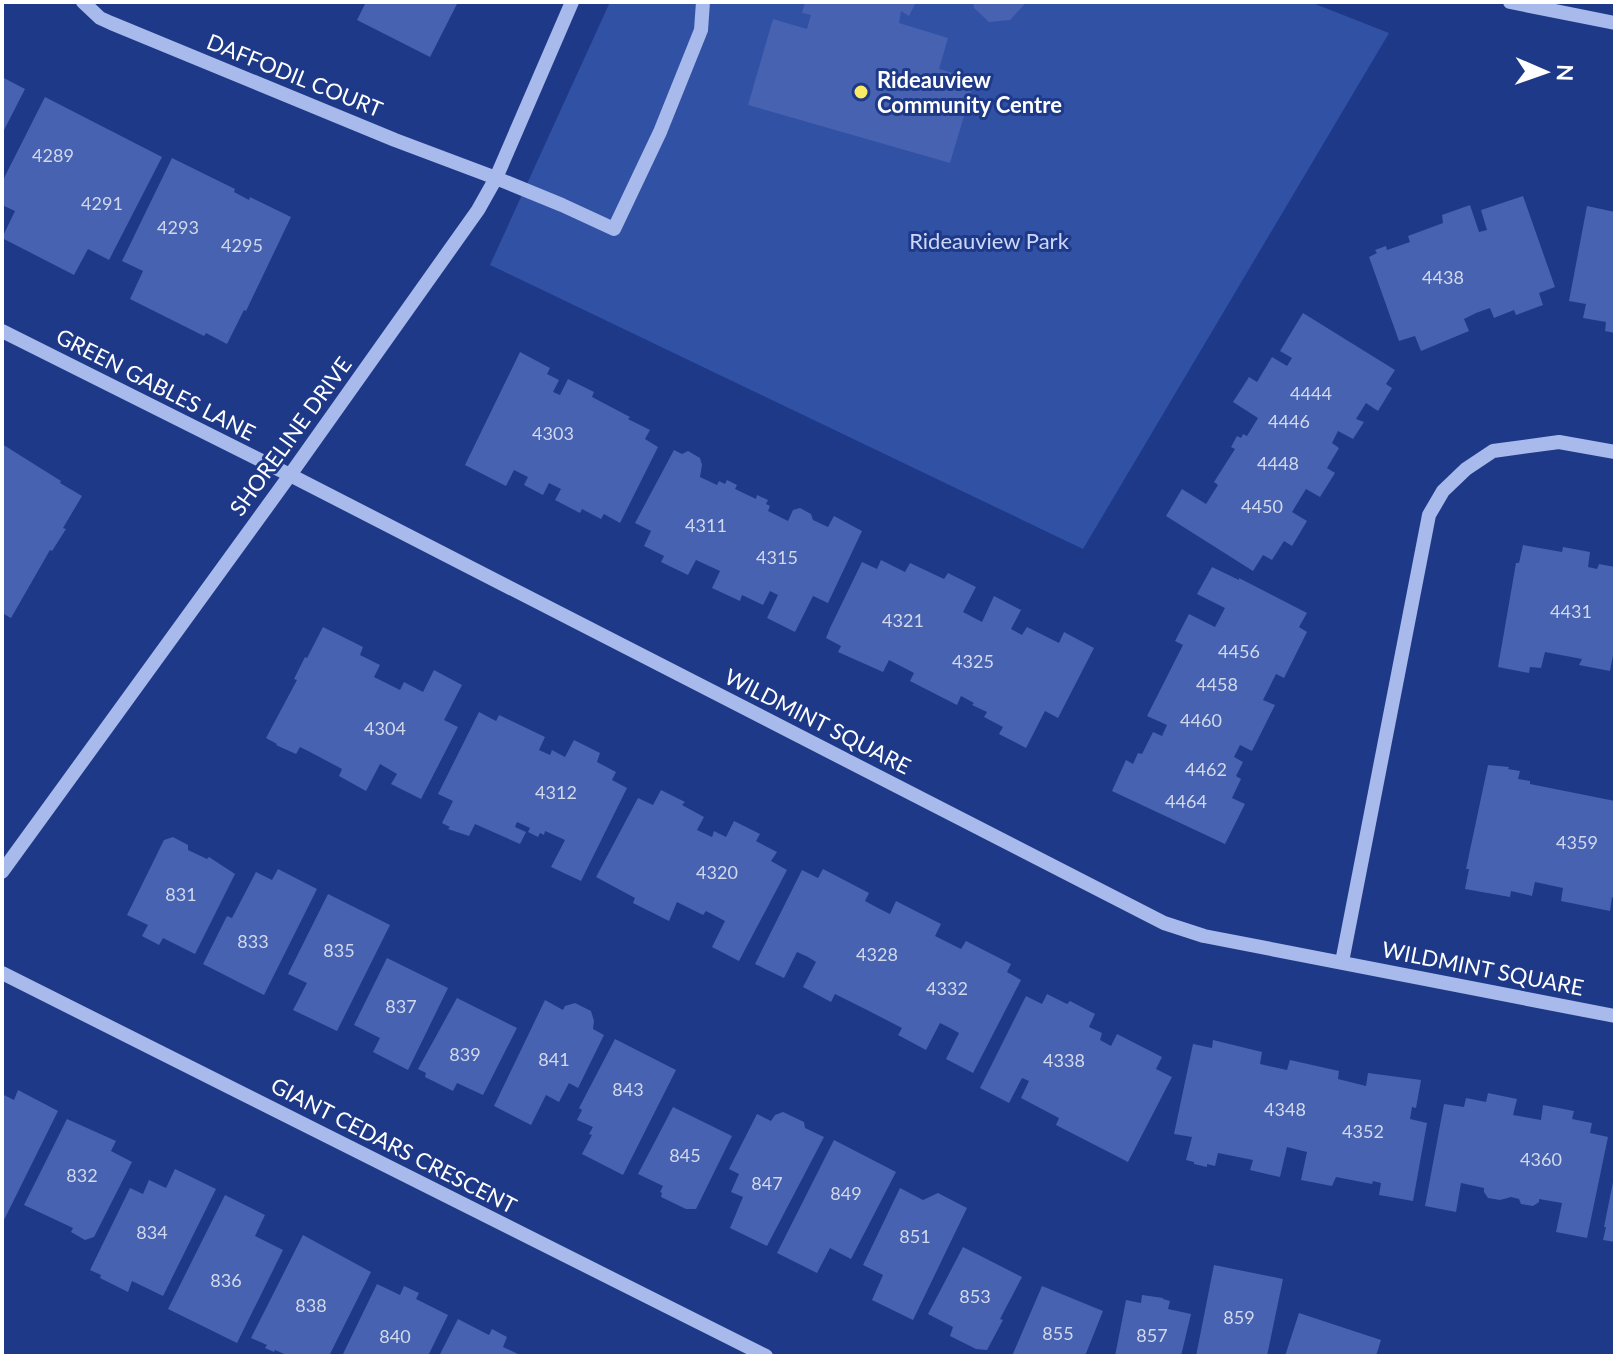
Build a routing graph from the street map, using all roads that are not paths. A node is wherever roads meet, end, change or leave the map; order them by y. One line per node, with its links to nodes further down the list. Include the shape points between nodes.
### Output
1 (83, 2): 6 (street, DAFFODIL COURT, via 111,23)
2 (572, 2): 6 (street, SHORELINE DRIVE)
3 (703, 2): 6 (street, DAFFODIL COURT, via 701,30 614,229)
4 (1510, 2): 5 (street)
5 (1615, 23)
6 (496, 178): 9 (street, SHORELINE DRIVE)
7 (2, 331): 9 (street, GREEN GABLES LANE)
8 (1615, 452): 11 (street, via 1559,442 1493,451 1443,491 1429,515)
9 (290, 475): 10 (street, SHORELINE DRIVE); 11 (street, WILDMINT SQUARE, via 1164,923 1204,936)
10 (2, 872)
11 (1342, 962): 13 (street, WILDMINT SQUARE)
12 (2, 973): 14 (street, GIANT CEDARS CRESCENT)
13 (1615, 1016)
14 (766, 1356)

